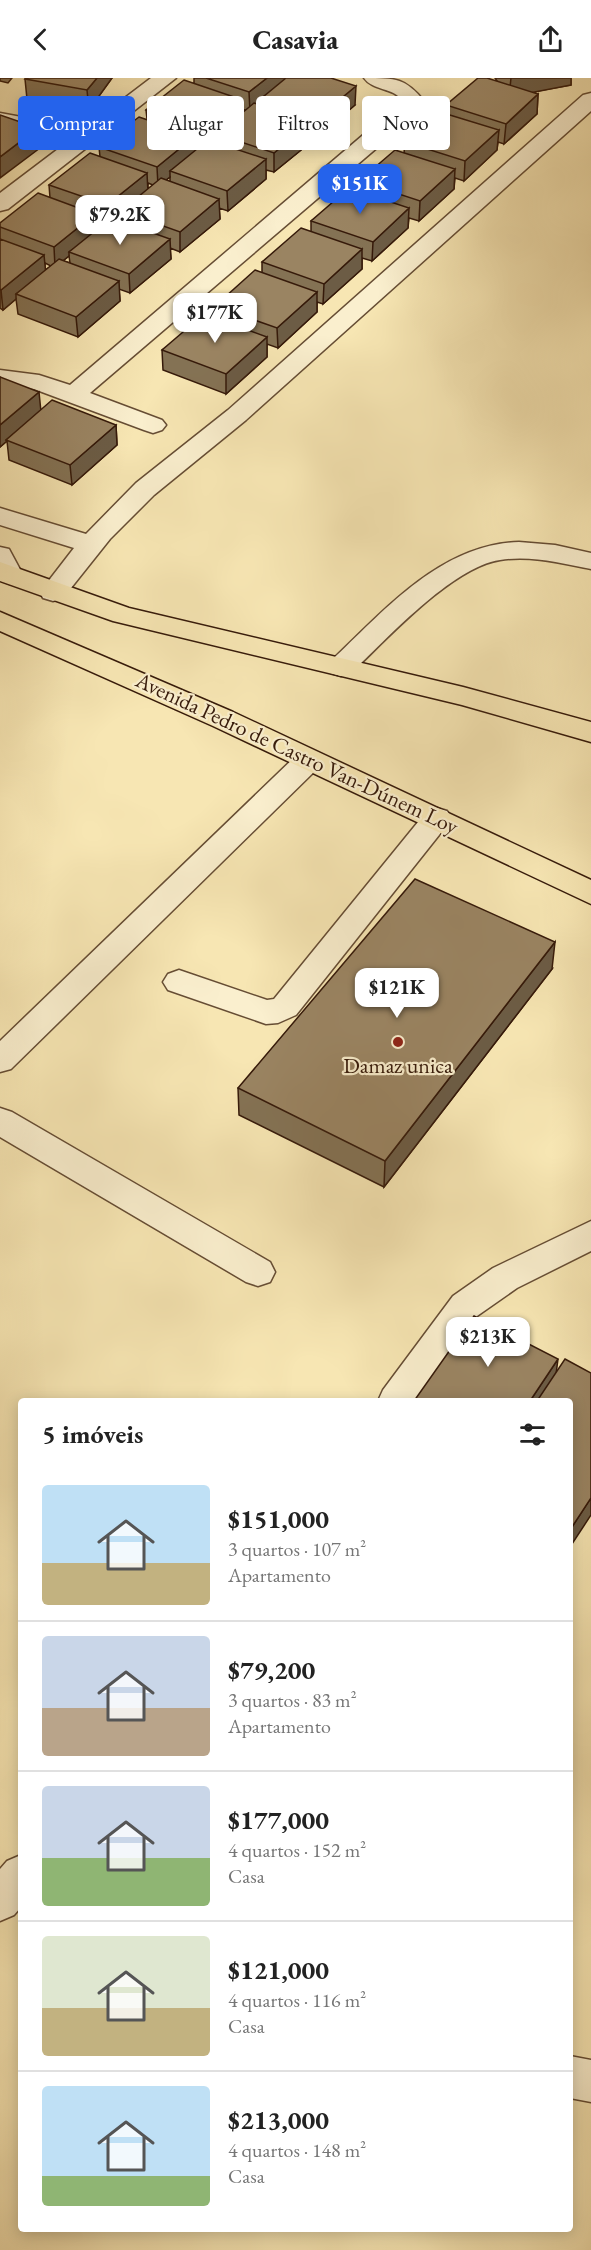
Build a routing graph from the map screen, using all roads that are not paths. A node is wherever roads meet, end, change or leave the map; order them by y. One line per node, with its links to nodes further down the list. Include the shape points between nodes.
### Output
1 (165, 78): 3 (street)
2 (375, 78): 10 (street, via 405,89 414,102)
3 (135, 100)
4 (591, 100): 13 (street, via 237,415 145,489)
5 (0, 120): 6 (street)
6 (18, 123)
7 (68, 150): 8 (street)
8 (0, 204)
9 (0, 377): 10 (street, via 39,382)
10 (73, 395): 11 (street)
11 (153, 424)
12 (0, 516): 13 (street)
13 (92, 545): 16 (street)
14 (591, 561): 18 (street, via 541,550 483,556 451,570)
15 (3, 567): 16 (highway)
16 (53, 592): 18 (highway, via 123,615)
17 (0, 621): 20 (highway, Avenida Pedro de Castro Van-Dúnem Loy, via 126,674)
18 (341, 667): 19 (highway)
19 (591, 732)
20 (302, 756): 21 (highway, Avenida Pedro de Castro Van-Dúnem Loy); 24 (street); 25 (street)
21 (437, 818): 22 (highway, Avenida Pedro de Castro Van-Dúnem Loy); 23 (street, via 285,1007 266,1012)
22 (591, 893)
23 (179, 981)
24 (10, 1026)
25 (0, 1060)
26 (0, 1121): 28 (street)
27 (591, 1235): 29 (street, via 505,1278 465,1306)
28 (258, 1272)
29 (398, 1398)
30 (18, 1879): 31 (street)
31 (0, 1901)
32 (573, 2078): 33 (street)
33 (591, 2081)

